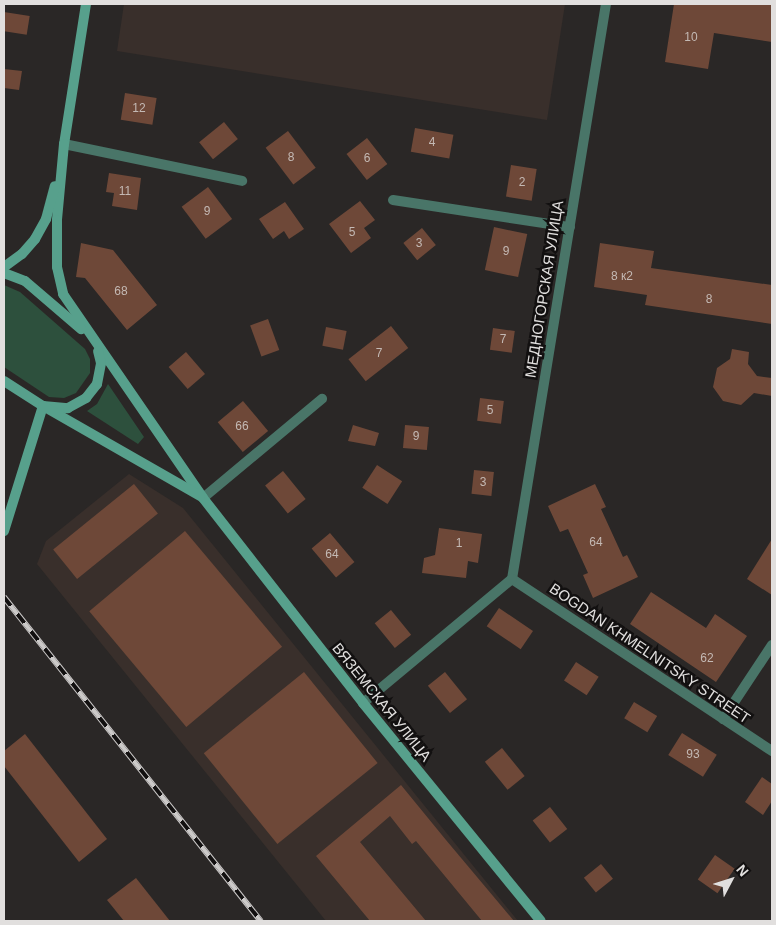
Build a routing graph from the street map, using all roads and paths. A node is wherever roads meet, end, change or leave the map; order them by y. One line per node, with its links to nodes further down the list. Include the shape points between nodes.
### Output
1 (86, 4): 3 (main road)
2 (606, 4): 6 (street, МЕДНОГОРСКАЯ УЛИЦА)
3 (64, 144): 4 (street); 7 (main road, via 44,224 29,247); 9 (main road, via 57,220 58,273 63,294)
4 (242, 181)
5 (393, 200): 6 (street)
6 (570, 226): 15 (street, МЕДНОГОРСКАЯ УЛИЦА)
7 (4, 267)
8 (4, 273): 9 (main road, via 25,281)
9 (93, 341): 12 (main road, via 101,363 93,390 82,402 68,408); 13 (main road, ВЯЗЕМСКАЯ УЛИЦА)
10 (4, 381): 12 (main road)
11 (322, 399): 13 (street)
12 (43, 406): 13 (main road); 14 (main road)
13 (203, 498): 17 (main road, ВЯЗЕМСКАЯ УЛИЦА)
14 (4, 531)
15 (512, 579): 17 (street); 18 (street, BOGDAN KHMELNITSKY STREET)
16 (772, 645): 18 (street)
17 (363, 704): 20 (main road, ВЯЗЕМСКАЯ УЛИЦА)
18 (723, 720): 19 (street, BOGDAN KHMELNITSKY STREET)
19 (772, 751)
20 (541, 921)

